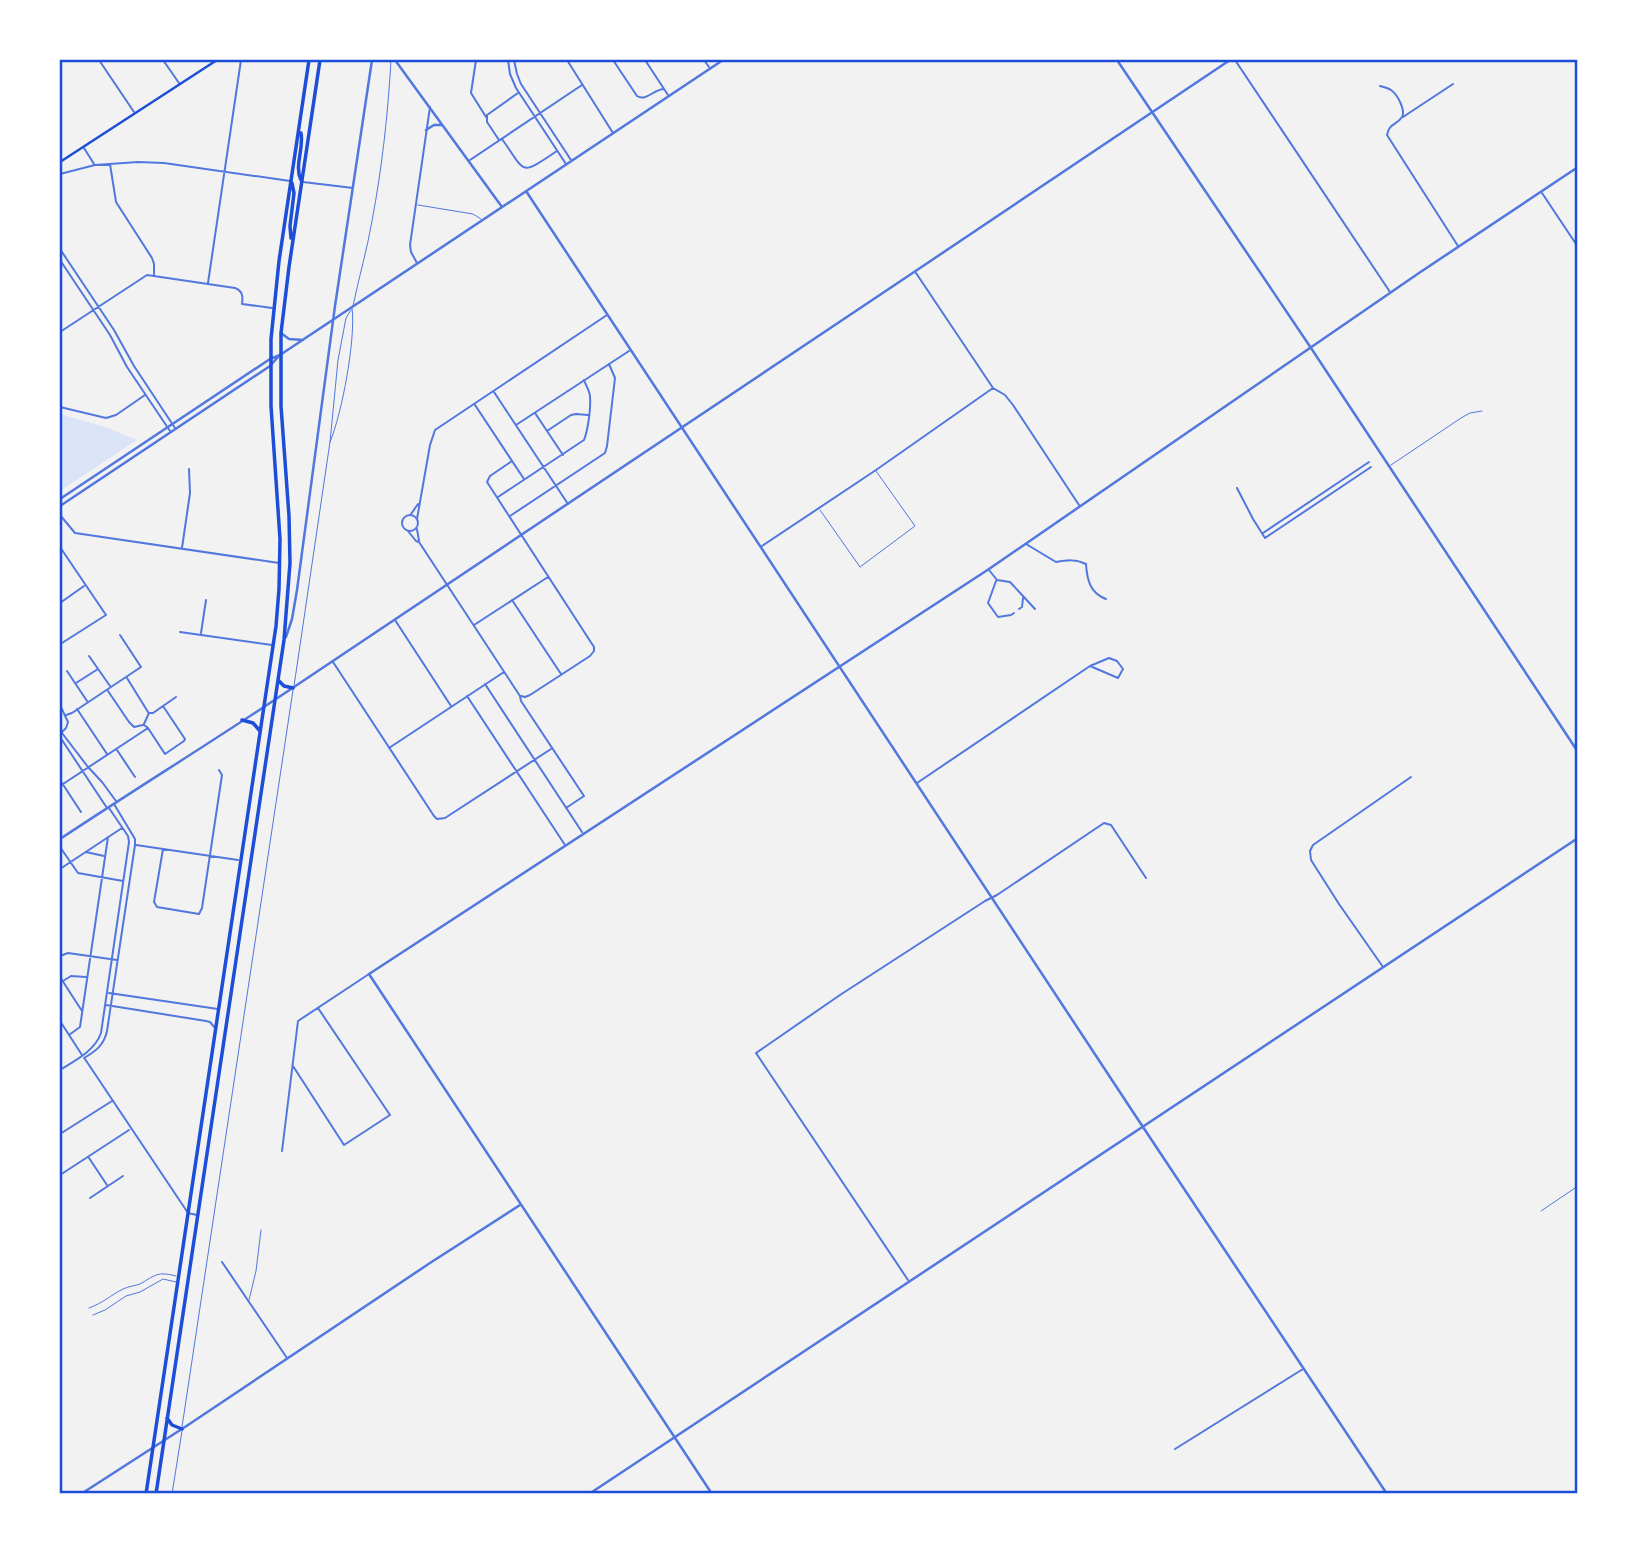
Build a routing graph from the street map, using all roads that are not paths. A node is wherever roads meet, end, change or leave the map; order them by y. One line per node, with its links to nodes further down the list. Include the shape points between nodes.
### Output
1 (100, 60): 30 (street)
2 (163, 60): 21 (street)
3 (217, 60): 21 (main road)
4 (241, 60): 49 (street)
5 (309, 60): 36 (highway)
6 (320, 60): 52 (highway)
7 (372, 60): 53 (street)
8 (394, 60): 28 (street); 71 (lane, via 375,200)
9 (476, 60): 33 (street, via 471,93)
10 (508, 60): 26 (street)
11 (514, 60): 31 (street, via 519,81)
12 (567, 60): 23 (street)
13 (613, 60): 25 (street, via 639,98)
14 (645, 60): 25 (street)
15 (704, 60): 20 (street)
16 (723, 60): 20 (street)
17 (1117, 60): 29 (street)
18 (1230, 60): 29 (street)
19 (1235, 60): 69 (street)
20 (710, 68): 27 (street)
21 (179, 84): 30 (main road)
22 (1453, 84): 34 (street)
23 (582, 85): 31 (street); 38 (street)
24 (1380, 86): 34 (street, via 1392,90)
25 (664, 89): 27 (street)
26 (519, 92): 32 (street); 33 (street)
27 (669, 96): 38 (street)
28 (430, 106): 35 (street); 37 (street)
29 (1152, 112): 66 (street); 79 (street)
30 (135, 113): 40 (main road)
31 (540, 113): 32 (street); 43 (street)
32 (535, 116): 39 (street); 41 (street)
33 (486, 117): 39 (street)
34 (1402, 117): 60 (street, via 1387,135)
35 (443, 125): 37 (street); 42 (street)
36 (299, 128): 51 (highway); 52 (highway)
37 (426, 130): 56 (street)
38 (613, 134): 43 (street)
39 (500, 139): 41 (street, via 525,169); 42 (street)
40 (83, 147): 44 (main road); 47 (street)
41 (557, 150): 46 (street)
42 (469, 160): 57 (street)
43 (571, 161): 46 (street)
44 (60, 162)
45 (110, 163): 47 (street); 49 (street, via 152,162); 67 (street, via 114,198 152,258)
46 (566, 164): 54 (street)
47 (95, 165): 50 (street)
48 (1577, 167): 55 (street)
49 (225, 172): 51 (street); 68 (street)
50 (60, 174)
51 (291, 182): 59 (highway); 72 (highway)
52 (302, 182): 53 (street); 59 (highway)
53 (353, 188): 75 (street)
54 (526, 191): 57 (street); 74 (street)
55 (1541, 192): 60 (street); 61 (street)
56 (416, 205): 58 (lane, via 473,214); 65 (street, via 410,249)
57 (502, 207): 58 (street)
58 (483, 220): 65 (street)
59 (292, 243): 77 (highway)
60 (1458, 247): 69 (street)
61 (1577, 247)
62 (60, 249): 63 (street)
63 (64, 255): 64 (street); 70 (street)
64 (60, 259): 73 (street)
65 (418, 264): 71 (street)
66 (914, 271): 86 (street); 97 (street)
67 (154, 275): 68 (street); 70 (street, via 141,278)
68 (208, 284): 72 (street, via 239,289 242,304)
69 (1391, 293): 79 (street)
70 (98, 306): 73 (street); 94 (street)
71 (352, 307): 75 (street); 101 (lane, via 343,393); 101 (lane, via 336,374)
72 (273, 308): 82 (highway)
73 (93, 310): 76 (street); 88 (street)
74 (607, 315): 80 (street); 87 (street)
75 (334, 319): 78 (street); 133 (street)
76 (60, 332)
77 (281, 333): 78 (street, via 288,339); 81 (highway)
78 (303, 340): 81 (street)
79 (1311, 348): 105 (street); 118 (street)
80 (630, 350): 83 (street); 97 (street)
81 (280, 355): 82 (street); 84 (street); 134 (highway)
82 (270, 359): 84 (highway); 94 (street)
83 (609, 364): 85 (street); 111 (street, via 615,378 606,450)
84 (270, 366): 98 (street); 135 (highway)
85 (583, 380): 92 (street); 93 (street, via 590,396)
86 (993, 388): 109 (street); 118 (street, via 1013,405)
87 (493, 391): 89 (street); 95 (street)
88 (145, 395): 90 (street, via 106,418); 96 (street)
89 (474, 404): 103 (street); 115 (street, via 433,433)
90 (60, 407)
91 (1482, 411): 105 (lane, via 1461,418)
92 (535, 412): 95 (street); 99 (street)
93 (589, 416): 99 (street, via 571,415); 102 (street, via 584,440)
94 (172, 424): 96 (street); 98 (street)
95 (516, 425): 106 (street)
96 (167, 427): 100 (street); 114 (street)
97 (682, 428): 116 (street); 130 (street)
98 (175, 429): 100 (street)
99 (547, 431): 102 (street)
100 (170, 432): 117 (street)
101 (330, 442): 169 (lane)
102 (563, 455): 106 (street)
103 (512, 461): 110 (street); 113 (street, via 487,479)
104 (1369, 462): 126 (street)
105 (1389, 466): 192 (street)
106 (544, 467): 110 (street); 111 (street)
107 (1371, 467): 126 (street, via 1268,537)
108 (189, 469): 132 (street)
109 (876, 470): 119 (street); 119 (lane, via 915,526 860,567)
110 (525, 480): 113 (street)
111 (556, 486): 116 (street); 122 (street)
112 (1237, 488): 126 (street)
113 (497, 498): 122 (street)
114 (60, 499)
115 (419, 504): 121 (street); 123 (street)
116 (568, 505): 127 (street)
117 (60, 506)
118 (1079, 506): 129 (street)
119 (819, 508): 130 (street)
120 (60, 515): 132 (street, via 75,533)
121 (410, 515): 123 (street); 125 (street, via 402,521)
122 (510, 517): 127 (street)
123 (417, 519): 124 (street)
124 (418, 526): 125 (street); 128 (street)
125 (408, 531): 128 (street)
126 (1262, 533)
127 (522, 535): 137 (street); 139 (street)
128 (419, 542): 139 (street)
129 (1026, 543): 136 (street); 142 (street, via 1056,562 1086,564 1093,591)
130 (761, 546): 160 (street)
131 (60, 547): 140 (street)
132 (182, 549): 135 (street)
133 (301, 554): 134 (street); 154 (street, via 292,619)
134 (294, 561): 135 (highway); 154 (highway)
135 (280, 563): 156 (highway)
136 (989, 569): 138 (street); 160 (street)
137 (549, 576): 144 (street); 164 (street, via 594,647 590,656)
138 (997, 580): 141 (street, via 1010,582); 148 (street, via 988,603 998,617)
139 (447, 584): 149 (street); 150 (street)
140 (86, 585): 145 (street); 155 (street, via 106,615)
141 (1024, 596): 146 (street); 147 (street)
142 (1106, 599)
143 (206, 600): 153 (street)
144 (512, 600): 150 (street); 164 (street)
145 (60, 603)
146 (1018, 609)
147 (1035, 609)
148 (1014, 613)
149 (394, 619): 158 (street); 179 (street)
150 (474, 625): 163 (street)
151 (180, 632): 153 (street)
152 (120, 635): 165 (street, via 141,667)
153 (201, 635): 156 (street)
154 (284, 640): 166 (highway)
155 (60, 643)
156 (273, 645): 178 (highway)
157 (89, 656): 161 (street)
158 (332, 661): 169 (street); 188 (street)
159 (1090, 666): 159 (street, via 1109,658 1123,669 1118,678); 203 (street)
160 (839, 667): 203 (street); 210 (street)
161 (98, 669): 167 (street); 170 (street)
162 (67, 671): 167 (street)
163 (504, 671): 168 (street); 172 (street)
164 (561, 675): 172 (street, via 530,695)
165 (126, 677): 170 (street); 181 (street)
166 (278, 680): 169 (highway); 174 (highway)
167 (75, 684): 175 (street)
168 (485, 684): 171 (street); 195 (street)
169 (293, 688): 174 (street); 276 (lane)
170 (109, 689): 175 (street); 184 (street, via 129,722 134,727)
171 (467, 696): 179 (street); 199 (street)
172 (520, 696): 190 (street)
173 (176, 698): 177 (street)
174 (275, 699): 178 (street); 264 (highway)
175 (88, 702): 180 (street)
176 (60, 705): 182 (street)
177 (163, 706): 181 (street); 185 (street, via 184,741 165,754)
178 (264, 706): 183 (street); 186 (highway)
179 (452, 706): 188 (street)
180 (77, 709): 182 (street); 194 (street)
181 (149, 713): 184 (street)
182 (66, 715): 187 (street, via 68,722)
183 (242, 720): 186 (highway); 205 (street)
184 (144, 725): 185 (street)
185 (148, 729): 189 (street)
186 (260, 731): 221 (highway)
187 (60, 735): 191 (street); 193 (street)
188 (389, 748): 199 (street, via 439,819)
189 (116, 749): 194 (street); 200 (street)
190 (552, 749): 195 (street); 207 (street, via 584,796)
191 (75, 750): 193 (street); 196 (street)
192 (1577, 752)
193 (70, 753): 198 (street)
194 (108, 755): 196 (street)
195 (535, 760): 199 (street); 207 (street)
196 (88, 767): 198 (street); 205 (street)
197 (219, 770): 220 (street, via 222,775)
198 (82, 772): 204 (street); 206 (street)
199 (517, 772): 215 (street)
200 (135, 777)
201 (1411, 777): 232 (street, via 1310,850 1311,860)
202 (60, 780): 204 (street)
203 (916, 783): 227 (street)
204 (61, 785): 208 (street)
205 (115, 803): 206 (street); 214 (street)
206 (108, 808): 209 (street); 213 (street)
207 (566, 808): 210 (street)
208 (81, 812)
209 (122, 828): 211 (street); 226 (street, via 129,842)
210 (583, 834): 215 (street)
211 (108, 837): 218 (street); 219 (street)
212 (1577, 838): 232 (street)
213 (60, 839)
214 (135, 845): 217 (street); 231 (street)
215 (566, 846): 233 (street)
216 (60, 847): 222 (street)
217 (163, 849): 220 (street); 220 (street, via 154,902 157,907 199,914)
218 (86, 852): 219 (street); 222 (street)
219 (105, 856): 224 (street)
220 (209, 856): 221 (street)
221 (241, 860): 242 (highway)
222 (70, 863): 223 (street); 224 (street, via 78,873)
223 (60, 869)
224 (101, 877): 226 (street); 229 (street)
225 (1146, 878): 227 (street, via 1111,825 1104,823)
226 (124, 881): 230 (street)
227 (992, 898): 251 (street); 268 (street, via 756,1053)
228 (60, 956): 229 (street)
229 (90, 956): 230 (street); 235 (street)
230 (111, 960): 231 (street); 237 (street)
231 (118, 960): 238 (street)
232 (1383, 967): 251 (street)
233 (369, 974): 241 (street); 261 (street)
234 (60, 977): 236 (street)
235 (87, 977): 236 (street, via 71,976); 243 (street)
236 (63, 981): 243 (street)
237 (107, 993): 238 (street); 239 (street)
238 (113, 994): 240 (street); 242 (street)
239 (105, 1005): 240 (street); 247 (street, via 99,1039)
240 (111, 1006): 245 (street, via 208,1021); 247 (street, via 103,1043)
241 (318, 1008): 248 (street, via 298,1021); 248 (street, via 390,1115 344,1145)
242 (219, 1009): 245 (highway)
243 (82, 1011): 246 (street, via 80,1027)
244 (60, 1021): 246 (street)
245 (216, 1029): 263 (highway)
246 (69, 1035): 247 (street)
247 (83, 1057): 249 (street); 250 (street)
248 (293, 1066): 254 (street)
249 (60, 1070)
250 (113, 1101): 252 (street); 253 (street)
251 (1143, 1126): 268 (street); 274 (street)
252 (131, 1129): 255 (street); 263 (street)
253 (60, 1134)
254 (282, 1151)
255 (88, 1157): 256 (street); 258 (street)
256 (60, 1175)
257 (123, 1176): 258 (street)
258 (108, 1186): 260 (street)
259 (1577, 1186): 262 (lane)
260 (90, 1198)
261 (520, 1205): 273 (street); 277 (street)
262 (1541, 1211)
263 (188, 1213): 264 (street); 267 (highway)
264 (198, 1215): 275 (highway)
265 (261, 1230): 270 (lane)
266 (222, 1262): 270 (street)
267 (178, 1276): 269 (highway); 271 (lane, via 156,1273)
268 (909, 1281): 277 (street)
269 (178, 1283): 272 (lane, via 163,1279); 279 (highway)
270 (249, 1300): 273 (street)
271 (89, 1308)
272 (93, 1315)
273 (287, 1359): 276 (street)
274 (1304, 1368): 280 (street); 287 (street)
275 (167, 1418): 276 (highway); 278 (highway)
276 (182, 1429): 278 (street); 284 (lane)
277 (675, 1437): 285 (street); 286 (street)
278 (164, 1441): 279 (street); 283 (highway)
279 (153, 1447): 281 (street); 282 (highway)
280 (1175, 1449)
281 (81, 1493)
282 (146, 1493)
283 (156, 1493)
284 (172, 1493)
285 (589, 1493)
286 (712, 1493)
287 (1387, 1493)

